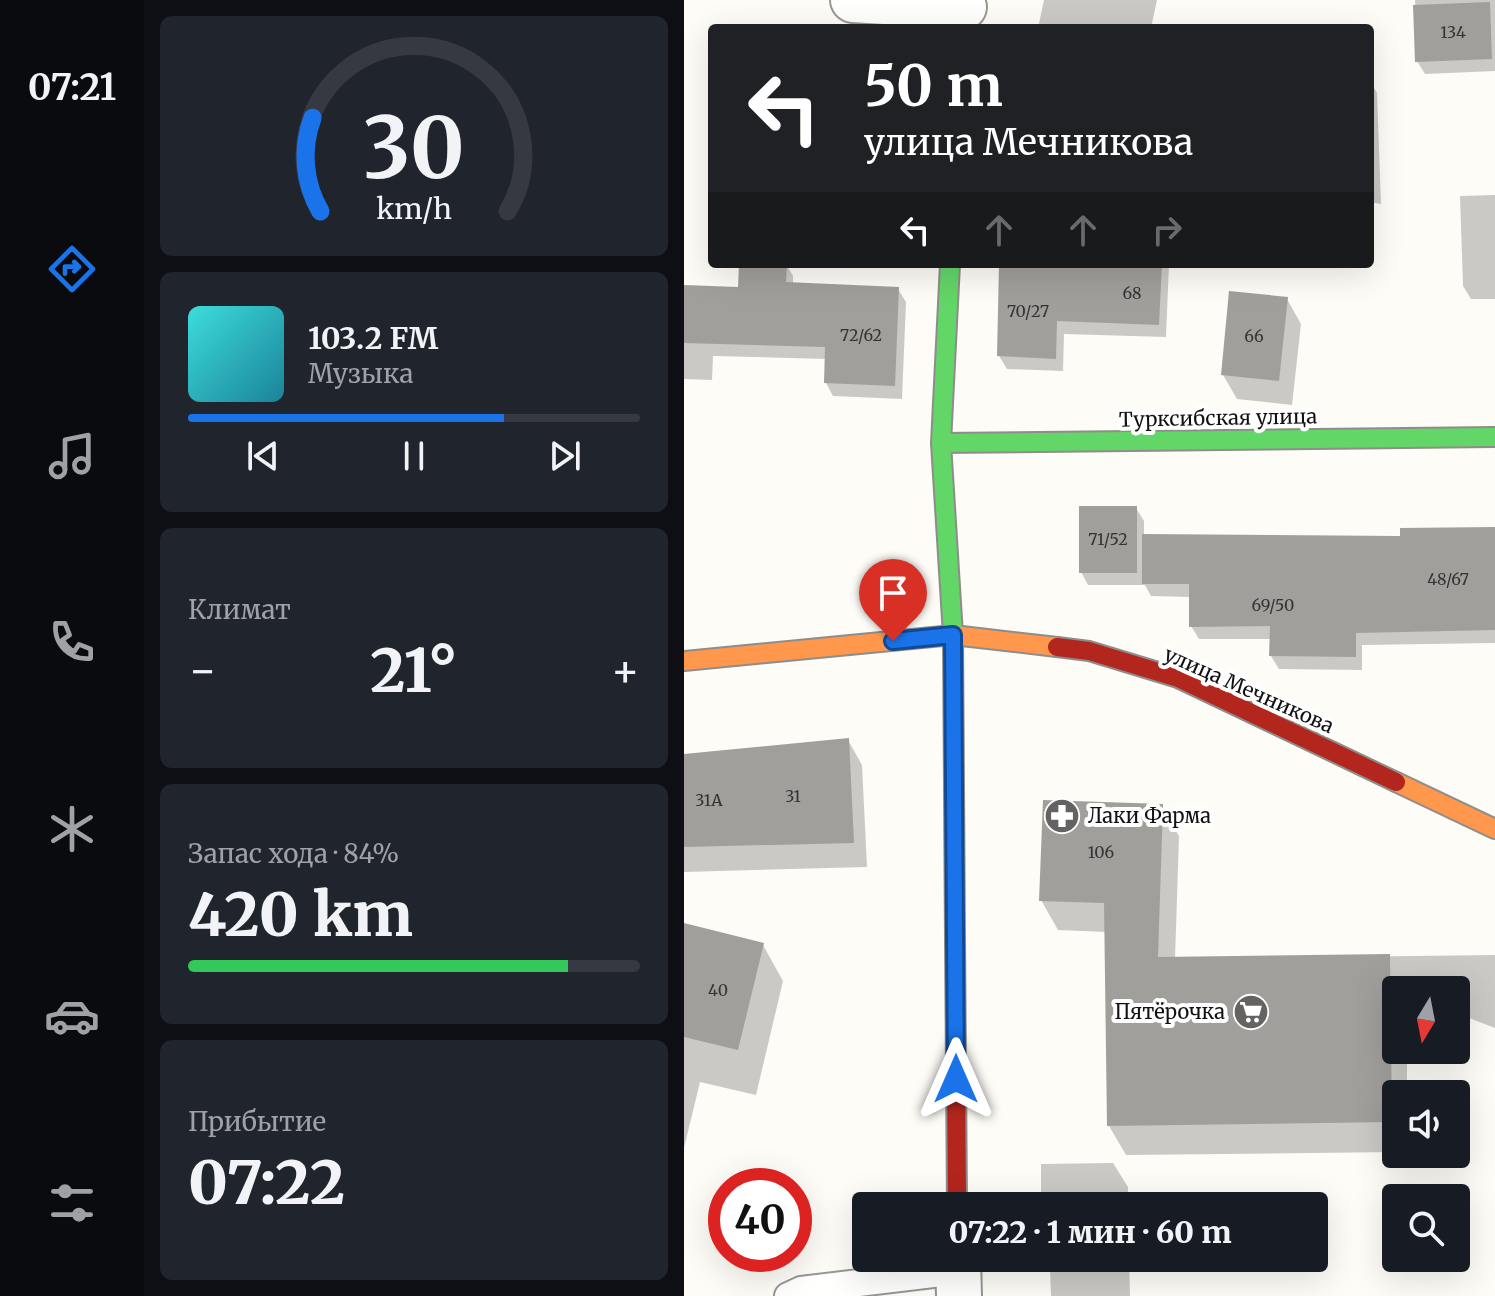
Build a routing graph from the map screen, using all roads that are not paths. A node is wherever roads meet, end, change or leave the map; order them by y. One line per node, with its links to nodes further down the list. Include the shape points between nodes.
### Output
1 (853, 0): 2 (street)
2 (964, 12)
3 (950, 268): 5 (street)
4 (1495, 437): 5 (street, Турксибская улица)
5 (941, 443): 6 (street)
6 (953, 635): 7 (street, улица Мечникова); 8 (street, улица Мечникова, via 1089,651 1178,678); 9 (street)
7 (684, 661)
8 (1495, 829)
9 (957, 1192)
10 (958, 1275): 11 (lane, via 801,1290)
11 (788, 1296)

